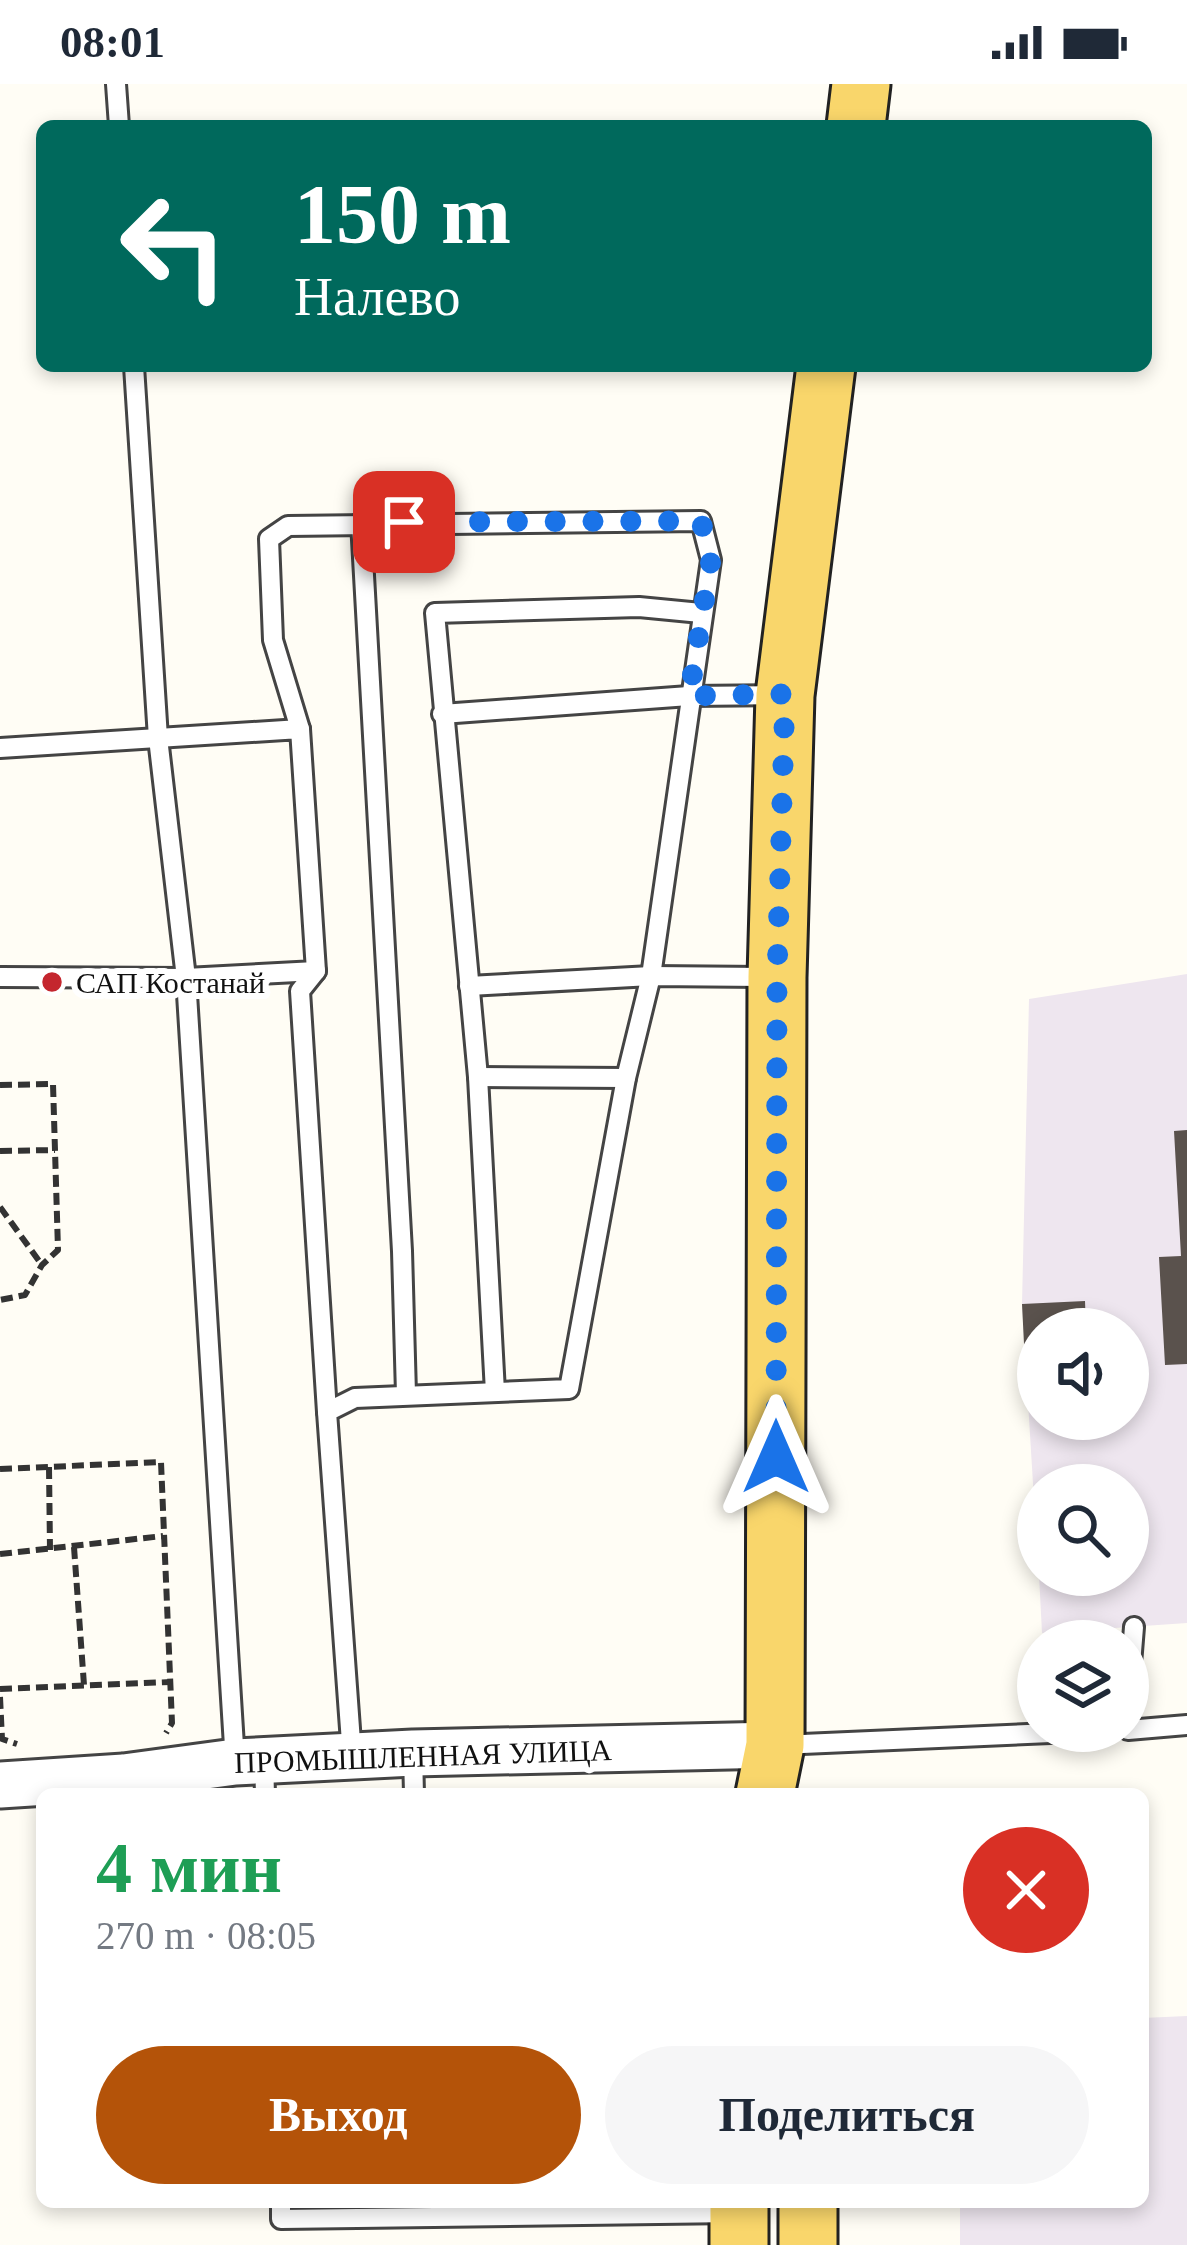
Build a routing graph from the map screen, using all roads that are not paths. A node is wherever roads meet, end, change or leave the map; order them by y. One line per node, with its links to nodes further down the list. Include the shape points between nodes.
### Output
1 (116, 84): 3 (lane)
2 (861, 84): 4 (main road)
3 (119, 120)
4 (857, 120)
5 (134, 372): 13 (lane)
6 (825, 372): 9 (main road)
7 (361, 523): 8 (lane, via 701,521 711,560); 12 (lane, via 288,526 268,539 273,640); 24 (lane)
8 (701, 613): 10 (lane); 11 (lane, via 435,613)
9 (785, 694): 10 (lane); 18 (main road)
10 (689, 696): 11 (lane); 16 (lane)
11 (442, 714): 20 (lane)
12 (300, 729): 13 (lane); 15 (lane)
13 (158, 738): 14 (lane); 19 (lane)
14 (0, 748)
15 (316, 971): 19 (lane); 25 (lane, via 299,991)
16 (651, 976): 18 (lane); 20 (lane); 22 (lane)
17 (0, 977): 19 (lane)
18 (777, 977): 32 (main road)
19 (186, 978): 30 (lane)
20 (469, 986): 21 (lane)
21 (478, 1078): 22 (lane); 23 (lane)
22 (626, 1078): 23 (lane, via 569,1390)
23 (495, 1392): 24 (lane)
24 (406, 1394): 25 (lane, via 355,1398)
25 (327, 1412): 29 (lane)
26 (1187, 1725): 27 (lane)
27 (1149, 1728)
28 (1017, 1743): 32 (lane)
29 (352, 1756): 30 (street, ПРОМЫШЛЕННАЯ УЛИЦА); 31 (street, ПРОМЫШЛЕННАЯ УЛИЦА)
30 (255, 1772): 33 (street, ПРОМЫШЛЕННАЯ УЛИЦА)
31 (413, 1773): 32 (street, ПРОМЫШЛЕННАЯ УЛИЦА)
32 (777, 1778)
33 (0, 1785)
34 (281, 2208): 36 (lane, via 281,2219)
35 (808, 2208): 38 (main road)
36 (423, 2209): 37 (lane)
37 (739, 2220)
38 (808, 2245)

